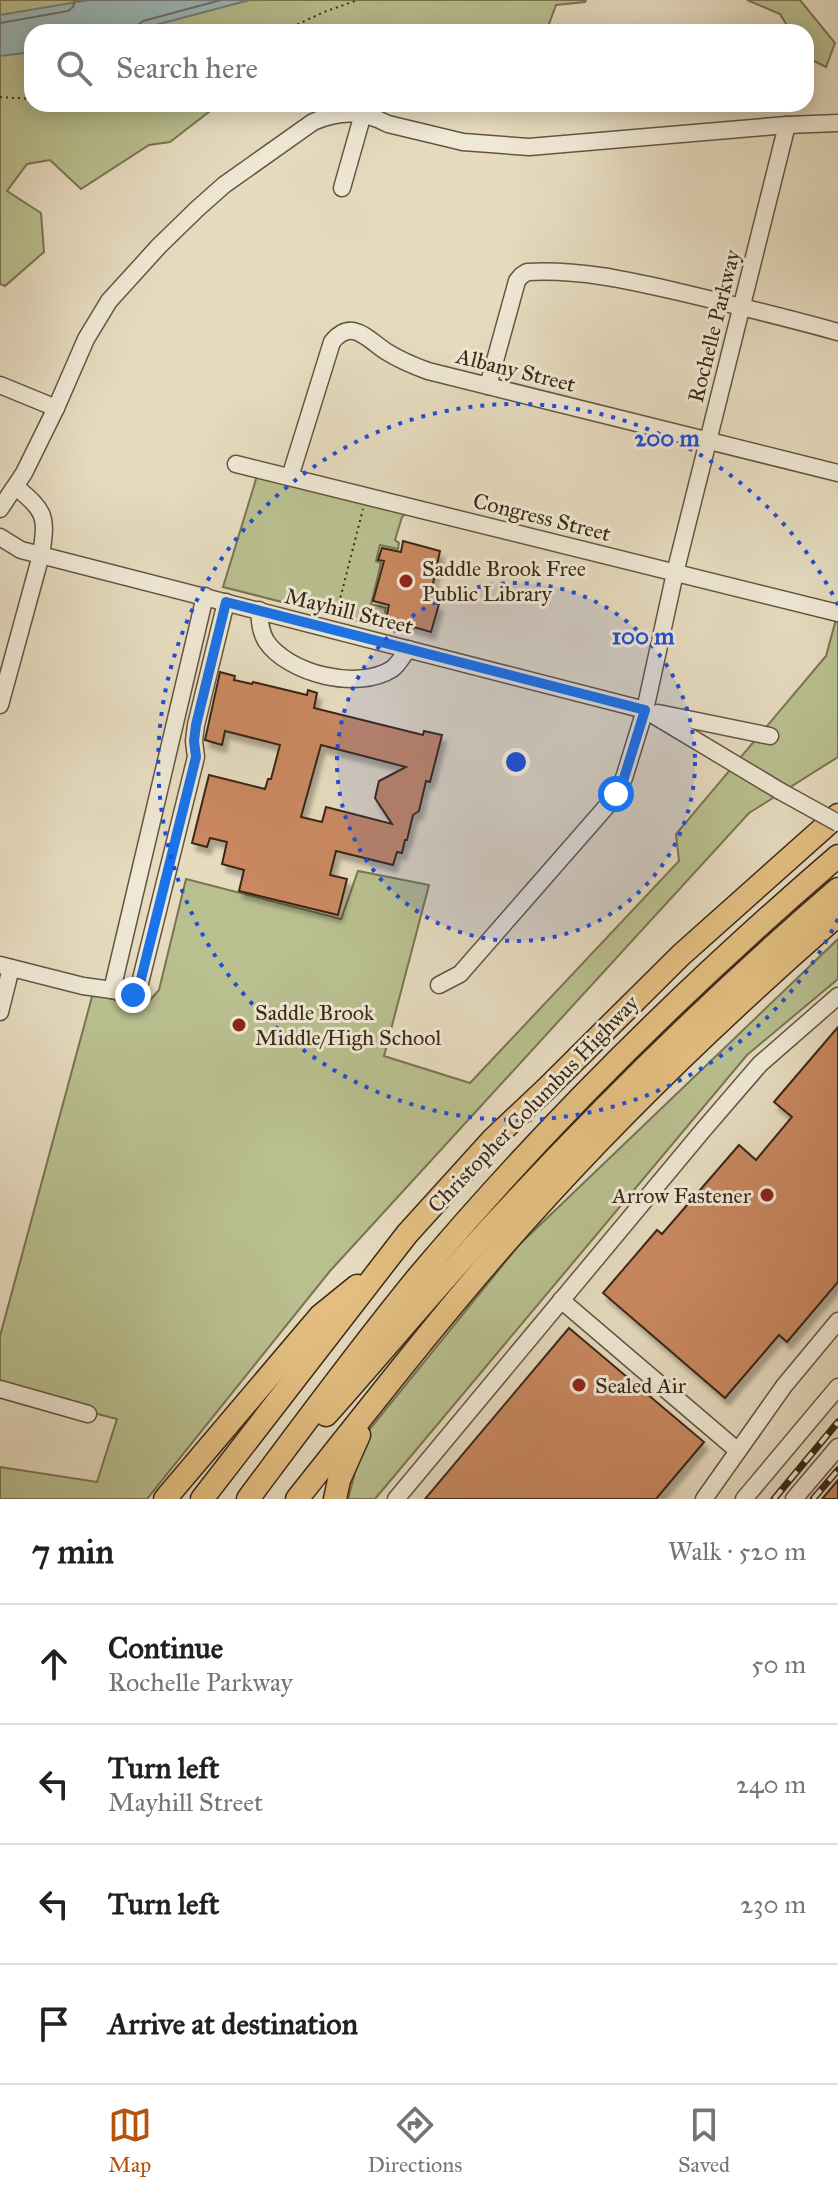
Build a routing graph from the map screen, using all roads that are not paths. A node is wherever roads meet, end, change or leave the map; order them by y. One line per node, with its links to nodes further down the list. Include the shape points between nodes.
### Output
1 (363, 114): 3 (street, via 463,142 518,147); 4 (street); 9 (street, via 342,113 313,122 197,209 109,301)
2 (838, 123): 3 (street)
3 (787, 125): 5 (street, Rochelle Parkway)
4 (342, 188)
5 (742, 306): 6 (street); 8 (street, via 610,277 527,272 517,281); 10 (street, Rochelle Parkway)
6 (838, 332)
7 (0, 385): 9 (street)
8 (488, 386): 10 (street, Albany Street); 13 (street, Albany Street, via 406,363 359,332 343,332 332,342)
9 (56, 408): 14 (street)
10 (708, 441): 12 (street, Albany Street); 18 (street, Rochelle Parkway)
11 (236, 464): 13 (street, Congress Street)
12 (838, 473)
13 (290, 477): 18 (street, Congress Street)
14 (16, 487): 15 (street); 17 (street, via 39,506 45,530)
15 (0, 509)
16 (0, 537): 17 (street, Mayhill Street)
17 (41, 555): 19 (street, Mayhill Street); 24 (street)
18 (675, 573): 22 (street, Congress Street); 25 (street, Rochelle Parkway)
19 (205, 596): 20 (street, Mayhill Street); 34 (street)
20 (226, 602): 21 (street, Mayhill Street); 34 (street, via 196,725 196,757 138,991 133,995)
21 (259, 610): 23 (street, Mayhill Street); 23 (street, via 268,644 304,669 325,676 378,675 395,668)
22 (838, 613)
23 (408, 649): 25 (street, Mayhill Street)
24 (0, 705)
25 (645, 710): 26 (street, Mayhill Street); 28 (street, Mayhill Street, bridge); 33 (street, Rochelle Parkway, via 613,799 460,974)
26 (770, 736)
27 (838, 815): 37 (highway, Christopher Columbus Highway, via 681,955 494,1138)
28 (838, 823)
29 (838, 856): 48 (highway, Christopher Columbus Highway, via 676,1002 505,1178 365,1343)
30 (838, 889): 48 (highway, Christopher Columbus Highway, via 686,1028 553,1161)
31 (838, 915): 42 (highway, via 679,1061 560,1183)
32 (6, 966): 34 (street); 36 (street)
33 (439, 985)
34 (112, 990)
35 (838, 996): 38 (street, via 760,1064)
36 (0, 1012)
37 (383, 1266): 46 (highway, via 320,1316); 47 (highway, Christopher Columbus Highway)
38 (561, 1300): 45 (street); 51 (street)
39 (838, 1321): 45 (street)
40 (838, 1387): 53 (street)
41 (0, 1389): 43 (street)
42 (385, 1389): 49 (highway); 50 (highway, via 352,1447)
43 (88, 1414)
44 (838, 1447): 54 (street)
45 (738, 1451): 52 (street)
46 (165, 1499)
47 (202, 1499)
48 (250, 1499)
49 (297, 1499)
50 (335, 1499)
51 (396, 1499)
52 (704, 1499)
53 (744, 1499)
54 (794, 1499)

